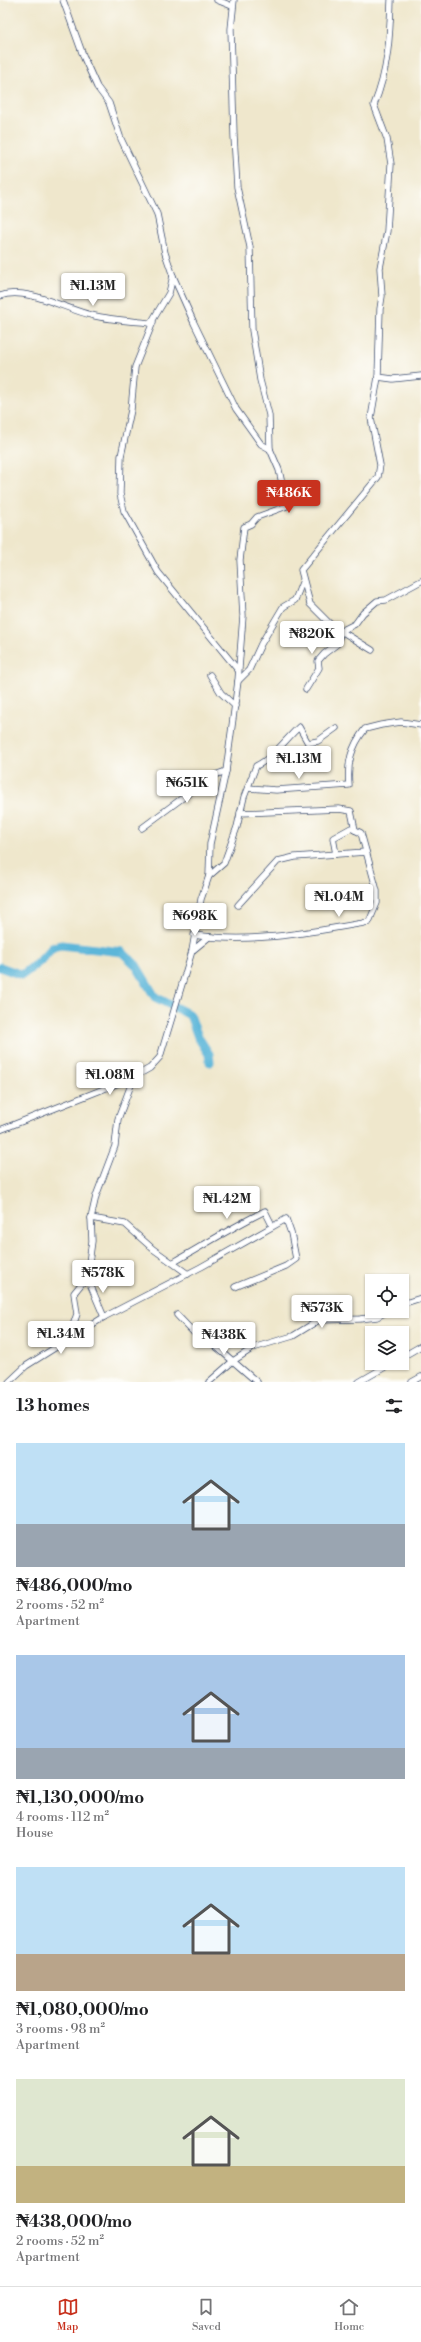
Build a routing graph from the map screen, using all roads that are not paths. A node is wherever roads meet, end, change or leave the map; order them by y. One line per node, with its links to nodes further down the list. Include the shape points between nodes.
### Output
1 (63, 0): 5 (street, via 97,87 109,103 124,146 157,214)
2 (217, 0): 4 (street)
3 (391, 0): 9 (street, via 391,34 384,81 374,105 387,139 391,164 387,231 380,268 382,296)
4 (233, 3): 10 (street, via 231,29 237,187 248,235 252,330 269,415)
5 (173, 276): 7 (street, via 169,293); 10 (street, via 236,409 261,444)
6 (0, 296): 7 (street, via 9,292 40,298 89,315 121,321)
7 (153, 322): 15 (street, via 135,367 131,410 121,456 122,506 158,572)
8 (421, 376): 9 (street, via 393,379)
9 (378, 377): 11 (street, via 371,418 380,465 378,477)
10 (270, 449): 15 (street, via 279,470 287,506 257,517 244,527 240,560 243,616)
11 (302, 571): 13 (street, via 310,604 334,628); 17 (street, via 303,582 298,588 295,600 283,607 249,670)
12 (421, 581): 13 (street, via 386,600 376,601 355,624)
13 (341, 631): 14 (street); 18 (street, via 338,644 318,662 318,668)
14 (372, 650)
15 (238, 670): 17 (street)
16 (210, 675): 19 (street, via 221,693)
17 (238, 681): 19 (street)
18 (306, 689)
19 (235, 706): 22 (street)
20 (421, 725): 23 (street, via 401,722 365,729 350,752 349,785 276,790)
21 (336, 728): 23 (street, via 318,741 308,743 299,727 268,760 256,766)
22 (226, 771): 25 (street, via 212,776); 29 (street, via 210,844)
23 (248, 788): 24 (street)
24 (240, 813): 26 (street, via 339,809 351,811); 29 (street, via 233,842 224,864)
25 (142, 828)
26 (355, 830): 27 (street, via 361,833); 28 (street, via 351,828 333,838)
27 (366, 852): 28 (street); 32 (street, via 377,892 369,922 284,936)
28 (336, 854): 30 (street, via 278,861)
29 (209, 876): 31 (street)
30 (238, 905)
31 (194, 935): 32 (street); 33 (street)
32 (209, 937): 33 (street)
33 (192, 951): 34 (street, via 160,1057 150,1068)
34 (134, 1077): 35 (street); 36 (street, via 118,1119 114,1146)
35 (0, 1130)
36 (91, 1218): 38 (street, via 125,1224 152,1250); 40 (street, via 92,1241)
37 (272, 1225): 38 (street, via 265,1211 234,1226 218,1238); 39 (street); 41 (street, via 286,1219 296,1259 286,1266)
38 (174, 1262): 39 (street)
39 (188, 1274): 45 (street)
40 (87, 1277): 45 (street); 47 (street, via 74,1293 77,1314)
41 (235, 1287)
42 (421, 1298): 43 (street)
43 (409, 1302)
44 (176, 1315): 50 (street, via 199,1338 212,1343)
45 (104, 1317): 47 (street)
46 (368, 1318): 50 (street, via 319,1320 293,1336 253,1348)
47 (68, 1341): 53 (street, via 26,1366)
48 (421, 1346): 49 (street)
49 (409, 1353)
50 (233, 1360): 54 (street); 55 (street)
51 (380, 1370): 56 (street)
52 (421, 1377): 57 (street)
53 (8, 1382)
54 (209, 1382)
55 (257, 1382)
56 (359, 1382)
57 (412, 1382)

